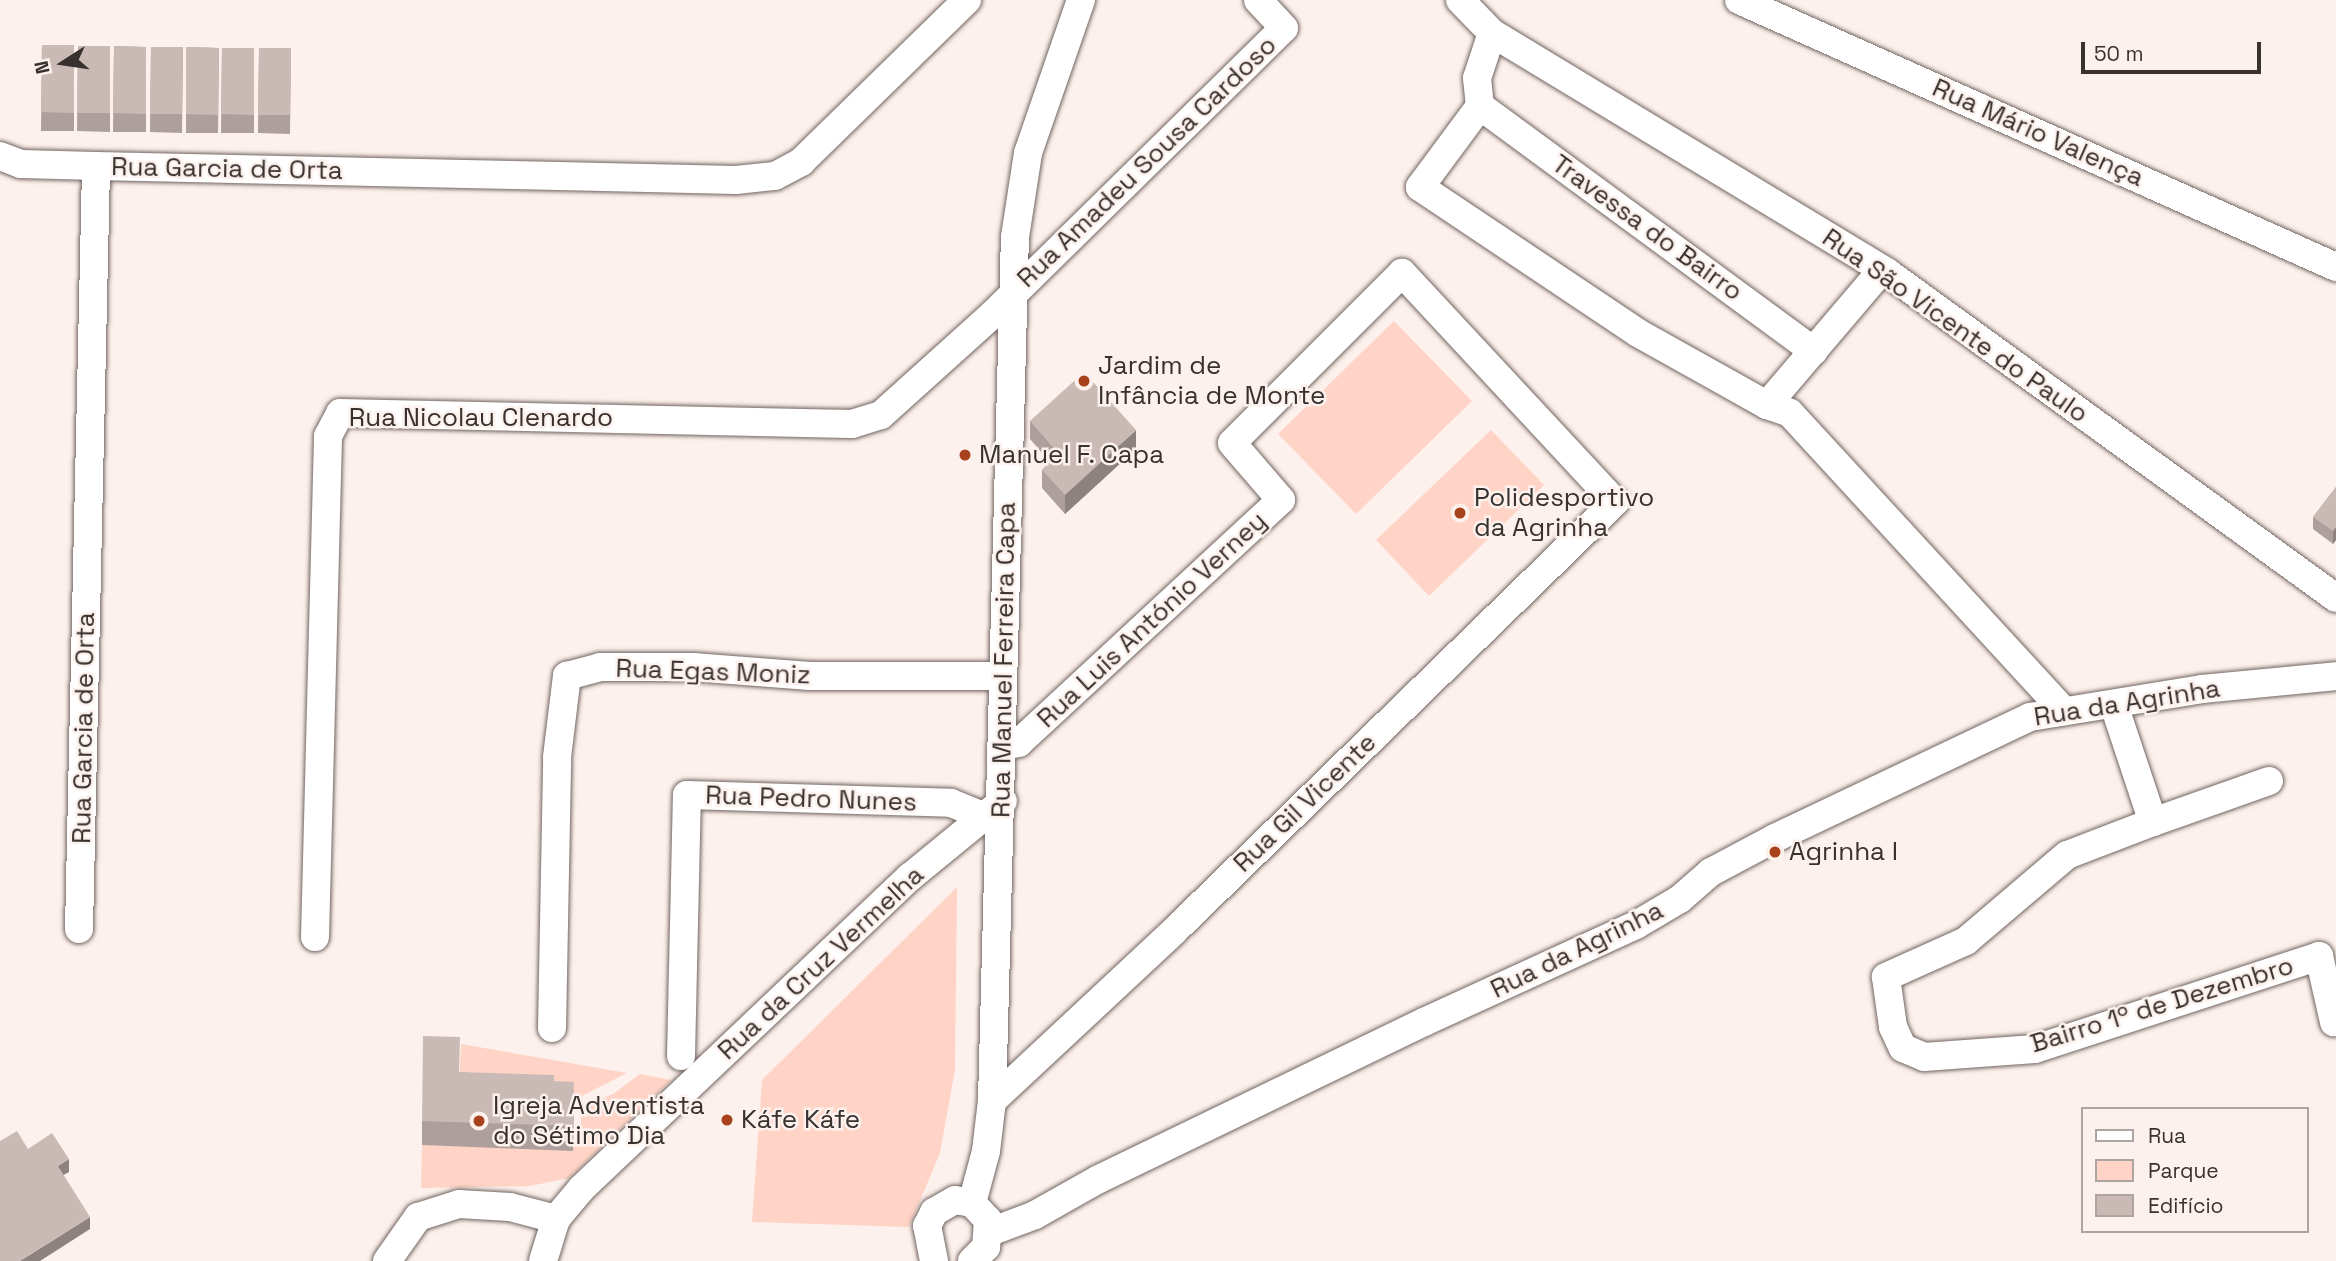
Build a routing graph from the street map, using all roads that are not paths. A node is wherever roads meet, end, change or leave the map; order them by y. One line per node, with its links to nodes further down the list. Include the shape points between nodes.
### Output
1 (967, 0): 9 (street, Rua Garcia de Orta, via 801,162 775,176 723,180)
2 (1081, 0): 12 (street, Rua Manuel Ferreira Capa, via 1028,153 1015,237)
3 (1258, 0): 12 (street, Rua Amadeu Sousa Cardoso, via 1284,28)
4 (1460, 0): 6 (street, Rua São Vicente do Paulo)
5 (1739, 0): 10 (street, Rua Mário Valença)
6 (1492, 33): 7 (street, via 1478,78); 11 (street, Rua São Vicente do Paulo)
7 (1480, 106): 13 (street, Travessa do Bairro); 14 (street, via 1420,187 1638,333)
8 (0, 156): 9 (street, via 22,164)
9 (96, 166): 25 (street, Rua Garcia de Orta)
10 (2336, 267)
11 (1882, 270): 13 (street); 16 (street, Rua São Vicente do Paulo)
12 (1013, 294): 17 (street, Rua Manuel Ferreira Capa); 26 (street, Rua Nicolau Clenardo, via 881,415 852,424 340,413 328,436)
13 (1814, 351): 14 (street)
14 (1767, 405): 20 (street, via 1790,413)
15 (1615, 502): 21 (street, Rua Luis António Verney, via 1402,273 1231,443 1281,500 1019,743); 30 (street, Rua Gil Vicente, via 1173,932)
16 (2336, 598)
17 (1003, 676): 21 (street, Rua Manuel Ferreira Capa); 28 (street, Rua Egas Moniz, via 810,676 693,667 600,667 567,676 557,757)
18 (2336, 676): 19 (street, Rua da Agrinha, via 2202,689)
19 (2114, 705): 20 (street, Rua da Agrinha); 24 (street)
20 (2064, 711): 33 (street, Rua da Agrinha, via 2030,717 1775,838 1712,872 1680,899 1636,925 1099,1179 1035,1215)
21 (1002, 746): 23 (street, Rua Manuel Ferreira Capa)
22 (2269, 781): 24 (street)
23 (993, 808): 29 (street, Rua Pedro Nunes, via 687,795); 30 (street, Rua Manuel Ferreira Capa); 32 (street, Rua da Cruz Vermelha, via 911,877 582,1188)
24 (2153, 822): 27 (street, Bairro 1º de Dezembro, via 2067,855 1966,941 1886,977 1893,1027 1903,1048 1924,1057 2035,1049 2319,956)
25 (79, 929)
26 (315, 937)
27 (2334, 1022)
28 (552, 1028)
29 (681, 1056)
30 (992, 1101): 31 (street, Rua Manuel Ferreira Capa, via 986,1151)
31 (972, 1203): 33 (street, via 988,1220); 34 (street, via 955,1200 934,1212 927,1226)
32 (555, 1219): 35 (street, via 510,1207 459,1204 418,1217); 36 (street, Rua da Cruz Vermelha)
33 (990, 1232): 34 (street, via 986,1247)
34 (955, 1259)
35 (387, 1261)
36 (543, 1261)

